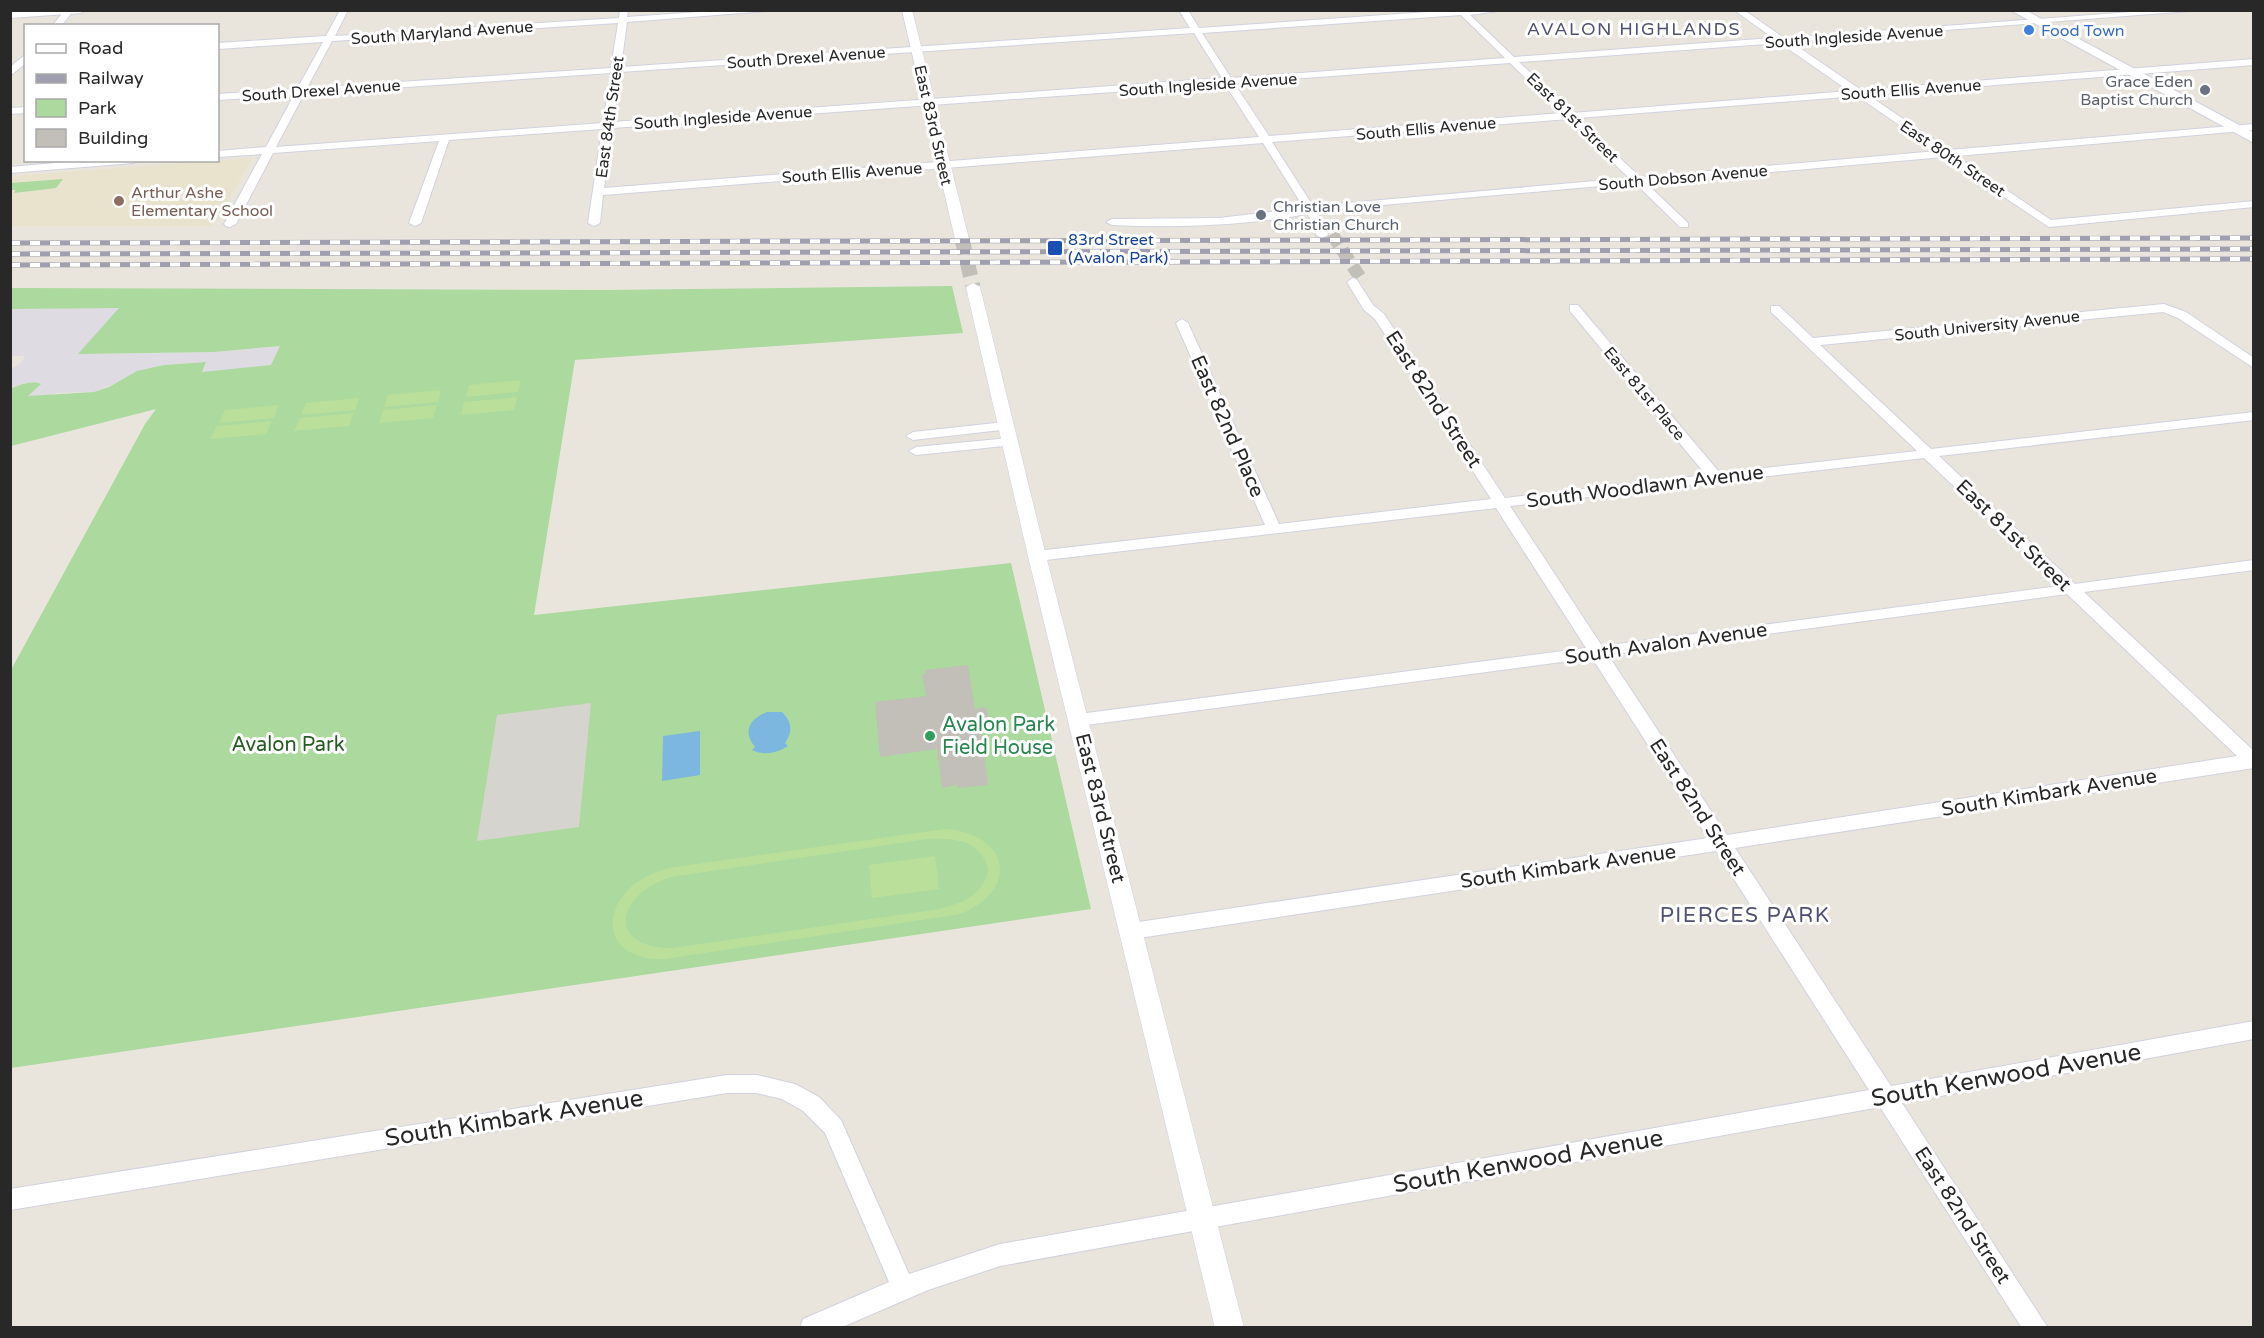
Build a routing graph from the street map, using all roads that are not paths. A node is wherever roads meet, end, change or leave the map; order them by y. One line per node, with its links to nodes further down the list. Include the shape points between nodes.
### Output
1 (81, 10): 10 (main road)
2 (344, 10): 17 (street)
3 (775, 10): 13 (street, South Maryland Avenue)
4 (907, 10): 20 (street, East 83rd Street)
5 (1183, 10): 16 (street)
6 (1501, 10): 11 (street, South Drexel Avenue)
7 (1738, 10): 18 (street, East 80th Street)
8 (2015, 10): 14 (main road)
9 (2199, 10): 14 (street, South Ingleside Avenue)
10 (69, 11): 12 (main road); 15 (street)
11 (1462, 12): 16 (street, South Drexel Avenue); 22 (street, East 81st Street)
12 (10, 15)
13 (624, 15): 17 (street, South Maryland Avenue); 24 (street, East 84th Street)
14 (2037, 22): 18 (street, South Ingleside Avenue); 25 (main road)
15 (58, 24)
16 (1196, 31): 20 (street, South Drexel Avenue); 27 (street)
17 (329, 39): 19 (street, South Maryland Avenue); 28 (street)
18 (1783, 41): 22 (street, South Ingleside Avenue); 29 (street, East 80th Street)
19 (219, 46)
20 (917, 50): 24 (street, South Drexel Avenue); 31 (street, East 83rd Street)
21 (24, 59): 26 (street)
22 (1514, 61): 27 (street, South Ingleside Avenue); 32 (street, East 81st Street)
23 (2253, 62): 25 (street, South Ellis Avenue)
24 (616, 70): 28 (street, South Drexel Avenue); 33 (street, East 84th Street)
25 (2129, 72): 29 (street, South Ellis Avenue); 35 (main road)
26 (10, 73)
27 (1229, 82): 31 (street, South Ingleside Avenue); 38 (street)
28 (302, 91): 30 (street, South Drexel Avenue); 39 (street)
29 (1858, 93): 32 (street, South Ellis Avenue); 40 (street, East 80th Street)
30 (219, 97)
31 (929, 103): 33 (street, South Ingleside Avenue); 43 (street, East 83rd Street)
32 (1572, 117): 38 (street, South Ellis Avenue); 45 (street, East 81st Street)
33 (608, 126): 36 (street, South Ingleside Avenue); 46 (street, East 84th Street)
34 (2253, 127): 35 (street, South Dobson Avenue)
35 (2234, 128): 37 (main road); 40 (street, South Dobson Avenue)
36 (445, 138): 39 (street, South Ingleside Avenue); 50 (street)
37 (2253, 139)
38 (1266, 141): 43 (street, South Ellis Avenue); 48 (street)
39 (271, 150): 41 (street, South Ingleside Avenue); 52 (street)
40 (1946, 153): 45 (street, South Dobson Avenue); 47 (street, East 80th Street, via 2049,224)
41 (219, 154)
42 (108, 162): 44 (street)
43 (944, 165): 46 (street, South Ellis Avenue); 55 (street, East 83rd Street)
44 (10, 170)
45 (1639, 180): 48 (street, South Dobson Avenue); 53 (street, East 81st Street)
46 (599, 192): 51 (street, East 84th Street)
47 (2253, 204)
48 (1311, 210): 49 (street, South Dobson Avenue, via 1159,225); 54 (street)
49 (1112, 222)
50 (415, 223)
51 (594, 223)
52 (230, 224)
53 (1684, 225)
54 (1325, 231)
55 (962, 239)
56 (1358, 282): 69 (street, East 82nd Street, via 1368,307 1380,317)
57 (973, 287): 64 (street, East 83rd Street)
58 (1574, 308): 68 (street, East 81st Place)
59 (1775, 309): 61 (street, East 81st Street)
60 (1182, 323): 70 (street, East 82nd Place)
61 (1810, 342): 62 (street, South University Avenue, via 2164,308 2182,315); 67 (street, East 81st Street)
62 (2253, 364)
63 (2253, 416): 67 (street, South Woodlawn Avenue)
64 (1007, 434): 65 (street); 66 (street); 71 (street, East 83rd Street)
65 (913, 436)
66 (916, 451)
67 (1928, 453): 68 (street, South Woodlawn Avenue); 73 (street, East 81st Street)
68 (1716, 478): 69 (street, South Woodlawn Avenue)
69 (1500, 502): 70 (street, South Woodlawn Avenue); 74 (street, East 82nd Street)
70 (1274, 529): 71 (street, South Woodlawn Avenue)
71 (1037, 556): 75 (street, East 83rd Street)
72 (2253, 564): 73 (street, South Avalon Avenue)
73 (2070, 589): 74 (street, South Avalon Avenue); 76 (street, East 81st Street)
74 (1598, 652): 75 (street, South Avalon Avenue); 77 (street, East 82nd Street)
75 (1079, 720): 78 (street, East 83rd Street)
76 (2253, 761): 77 (street, South Kimbark Avenue)
77 (1722, 843): 78 (street, South Kimbark Avenue); 80 (street, East 82nd Street)
78 (1132, 931): 82 (street, East 83rd Street)
79 (2253, 1030): 80 (street, South Kenwood Avenue)
80 (1887, 1097): 82 (street, South Kenwood Avenue); 86 (street, East 82nd Street)
81 (10, 1200): 83 (street, South Kimbark Avenue, via 727,1084 757,1084 787,1091 811,1104 833,1127)
82 (1204, 1219): 83 (street, South Kenwood Avenue, via 1000,1256 952,1268); 85 (street, East 83rd Street)
83 (903, 1287): 84 (street, South Kenwood Avenue)
84 (812, 1328)
85 (1230, 1328)
86 (2036, 1328)

